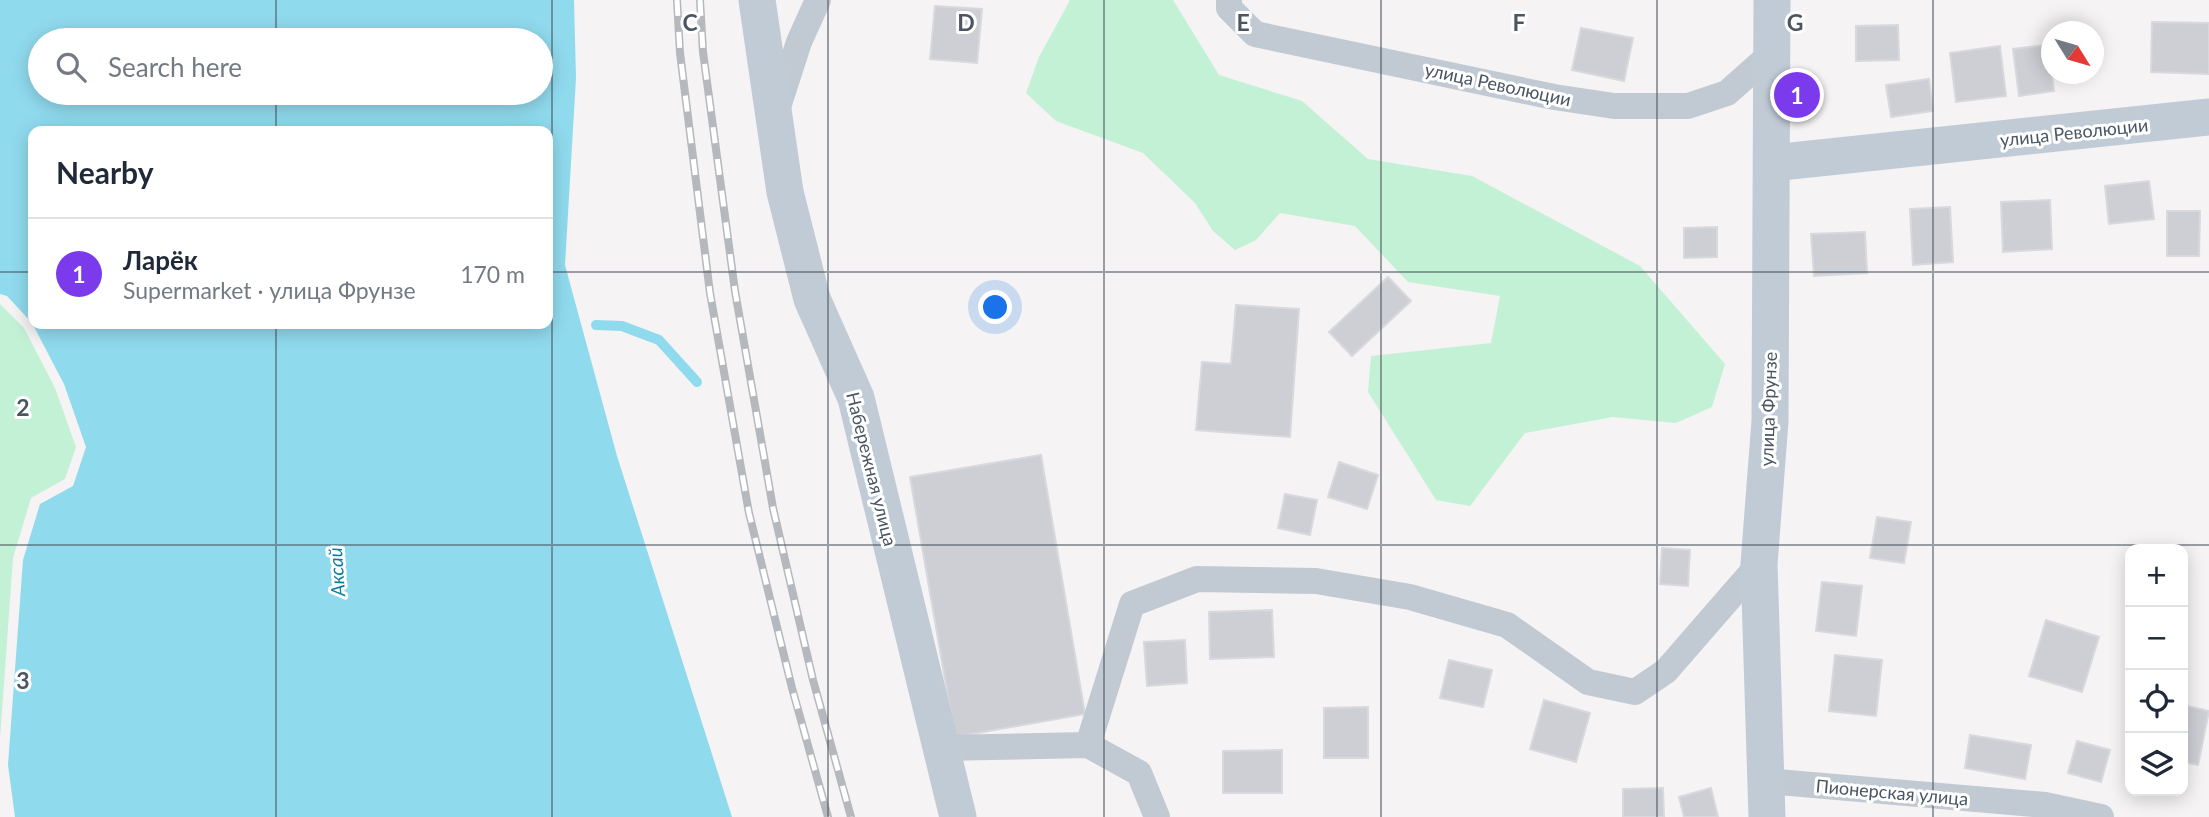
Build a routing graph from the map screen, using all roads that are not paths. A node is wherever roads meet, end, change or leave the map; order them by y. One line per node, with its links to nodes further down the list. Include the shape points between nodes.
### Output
1 (757, 0): 7 (street, Набережная улица)
2 (818, 0): 7 (street, via 799,42)
3 (1229, 0): 5 (street, улица Революции, via 1229,8 1255,34 1614,106 1688,106 1727,93)
4 (1772, 0): 5 (street, улица Фрунзе)
5 (1771, 54): 8 (street, улица Фрунзе)
6 (2209, 117): 8 (street, улица Революции)
7 (774, 121): 11 (street, Набережная улица, via 785,192 812,299 856,398)
8 (1772, 163): 9 (street, улица Фрунзе, via 1770,421)
9 (1759, 564): 10 (street, via 1666,671 1635,692 1588,682 1507,625 1410,597 1316,581 1197,579 1132,604); 12 (street, улица Фрунзе)
10 (1088, 745): 11 (street); 14 (street, via 1139,772)
11 (940, 748): 13 (street, Набережная улица)
12 (1766, 781): 15 (street, улица Фрунзе); 16 (street, Пионерская улица, via 2045,805)
13 (958, 817)
14 (1157, 817)
15 (1767, 817)
16 (2101, 817)

